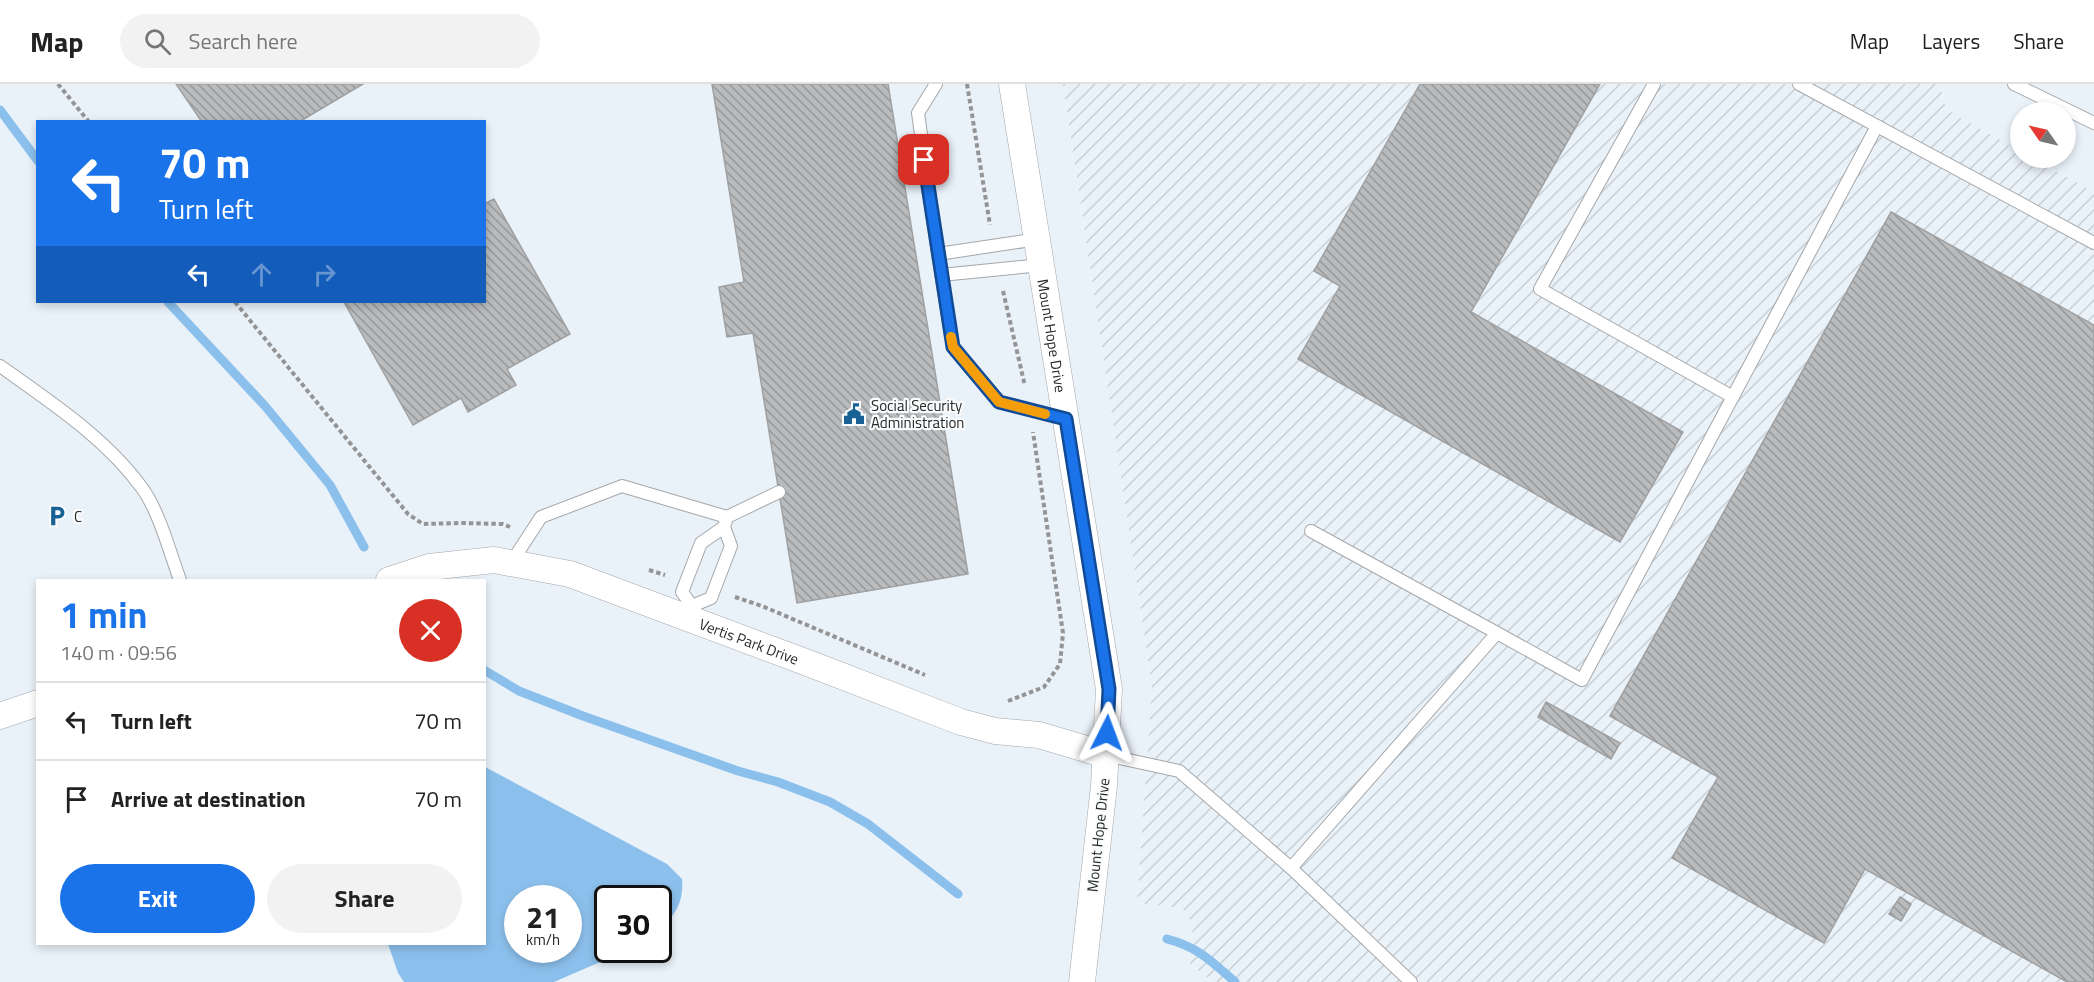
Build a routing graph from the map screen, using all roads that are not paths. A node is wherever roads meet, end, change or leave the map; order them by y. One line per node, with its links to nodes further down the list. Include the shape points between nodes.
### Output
1 (936, 84): 10 (lane, via 918,113)
2 (1012, 84): 8 (street, Mount Hope Drive)
3 (1654, 84): 14 (lane, via 1540,290)
4 (1800, 84): 7 (lane)
5 (2014, 84): 6 (lane)
6 (2094, 123)
7 (1877, 126): 9 (lane); 14 (lane)
8 (1038, 239): 10 (lane); 11 (street, Mount Hope Drive)
9 (2094, 243)
10 (938, 254): 12 (lane)
11 (1042, 265): 12 (lane); 15 (street, Mount Hope Drive)
12 (941, 275): 15 (lane, via 953,347 999,402)
13 (0, 366): 20 (lane, via 83,426 142,489)
14 (1733, 397): 23 (lane, via 1582,680)
15 (1066, 419): 26 (street, Mount Hope Drive, via 1109,689)
16 (779, 492): 17 (lane)
17 (726, 522): 19 (lane, via 622,486 541,517); 22 (lane, via 731,546 711,598); 22 (lane, via 701,543 682,592)
18 (1311, 531): 23 (lane)
19 (511, 563): 21 (street, Vertis Park Drive, via 494,560 429,567); 22 (street, Vertis Park Drive, via 570,574)
20 (180, 579)
21 (392, 579)
22 (690, 612): 26 (street, Vertis Park Drive, via 961,722 995,731 1039,735)
23 (1497, 633): 27 (lane)
24 (36, 704): 25 (street)
25 (0, 716)
26 (1106, 755): 27 (lane, via 1179,771); 28 (street, Mount Hope Drive)
27 (1291, 868): 29 (lane)
28 (1082, 982)
29 (1411, 982)

